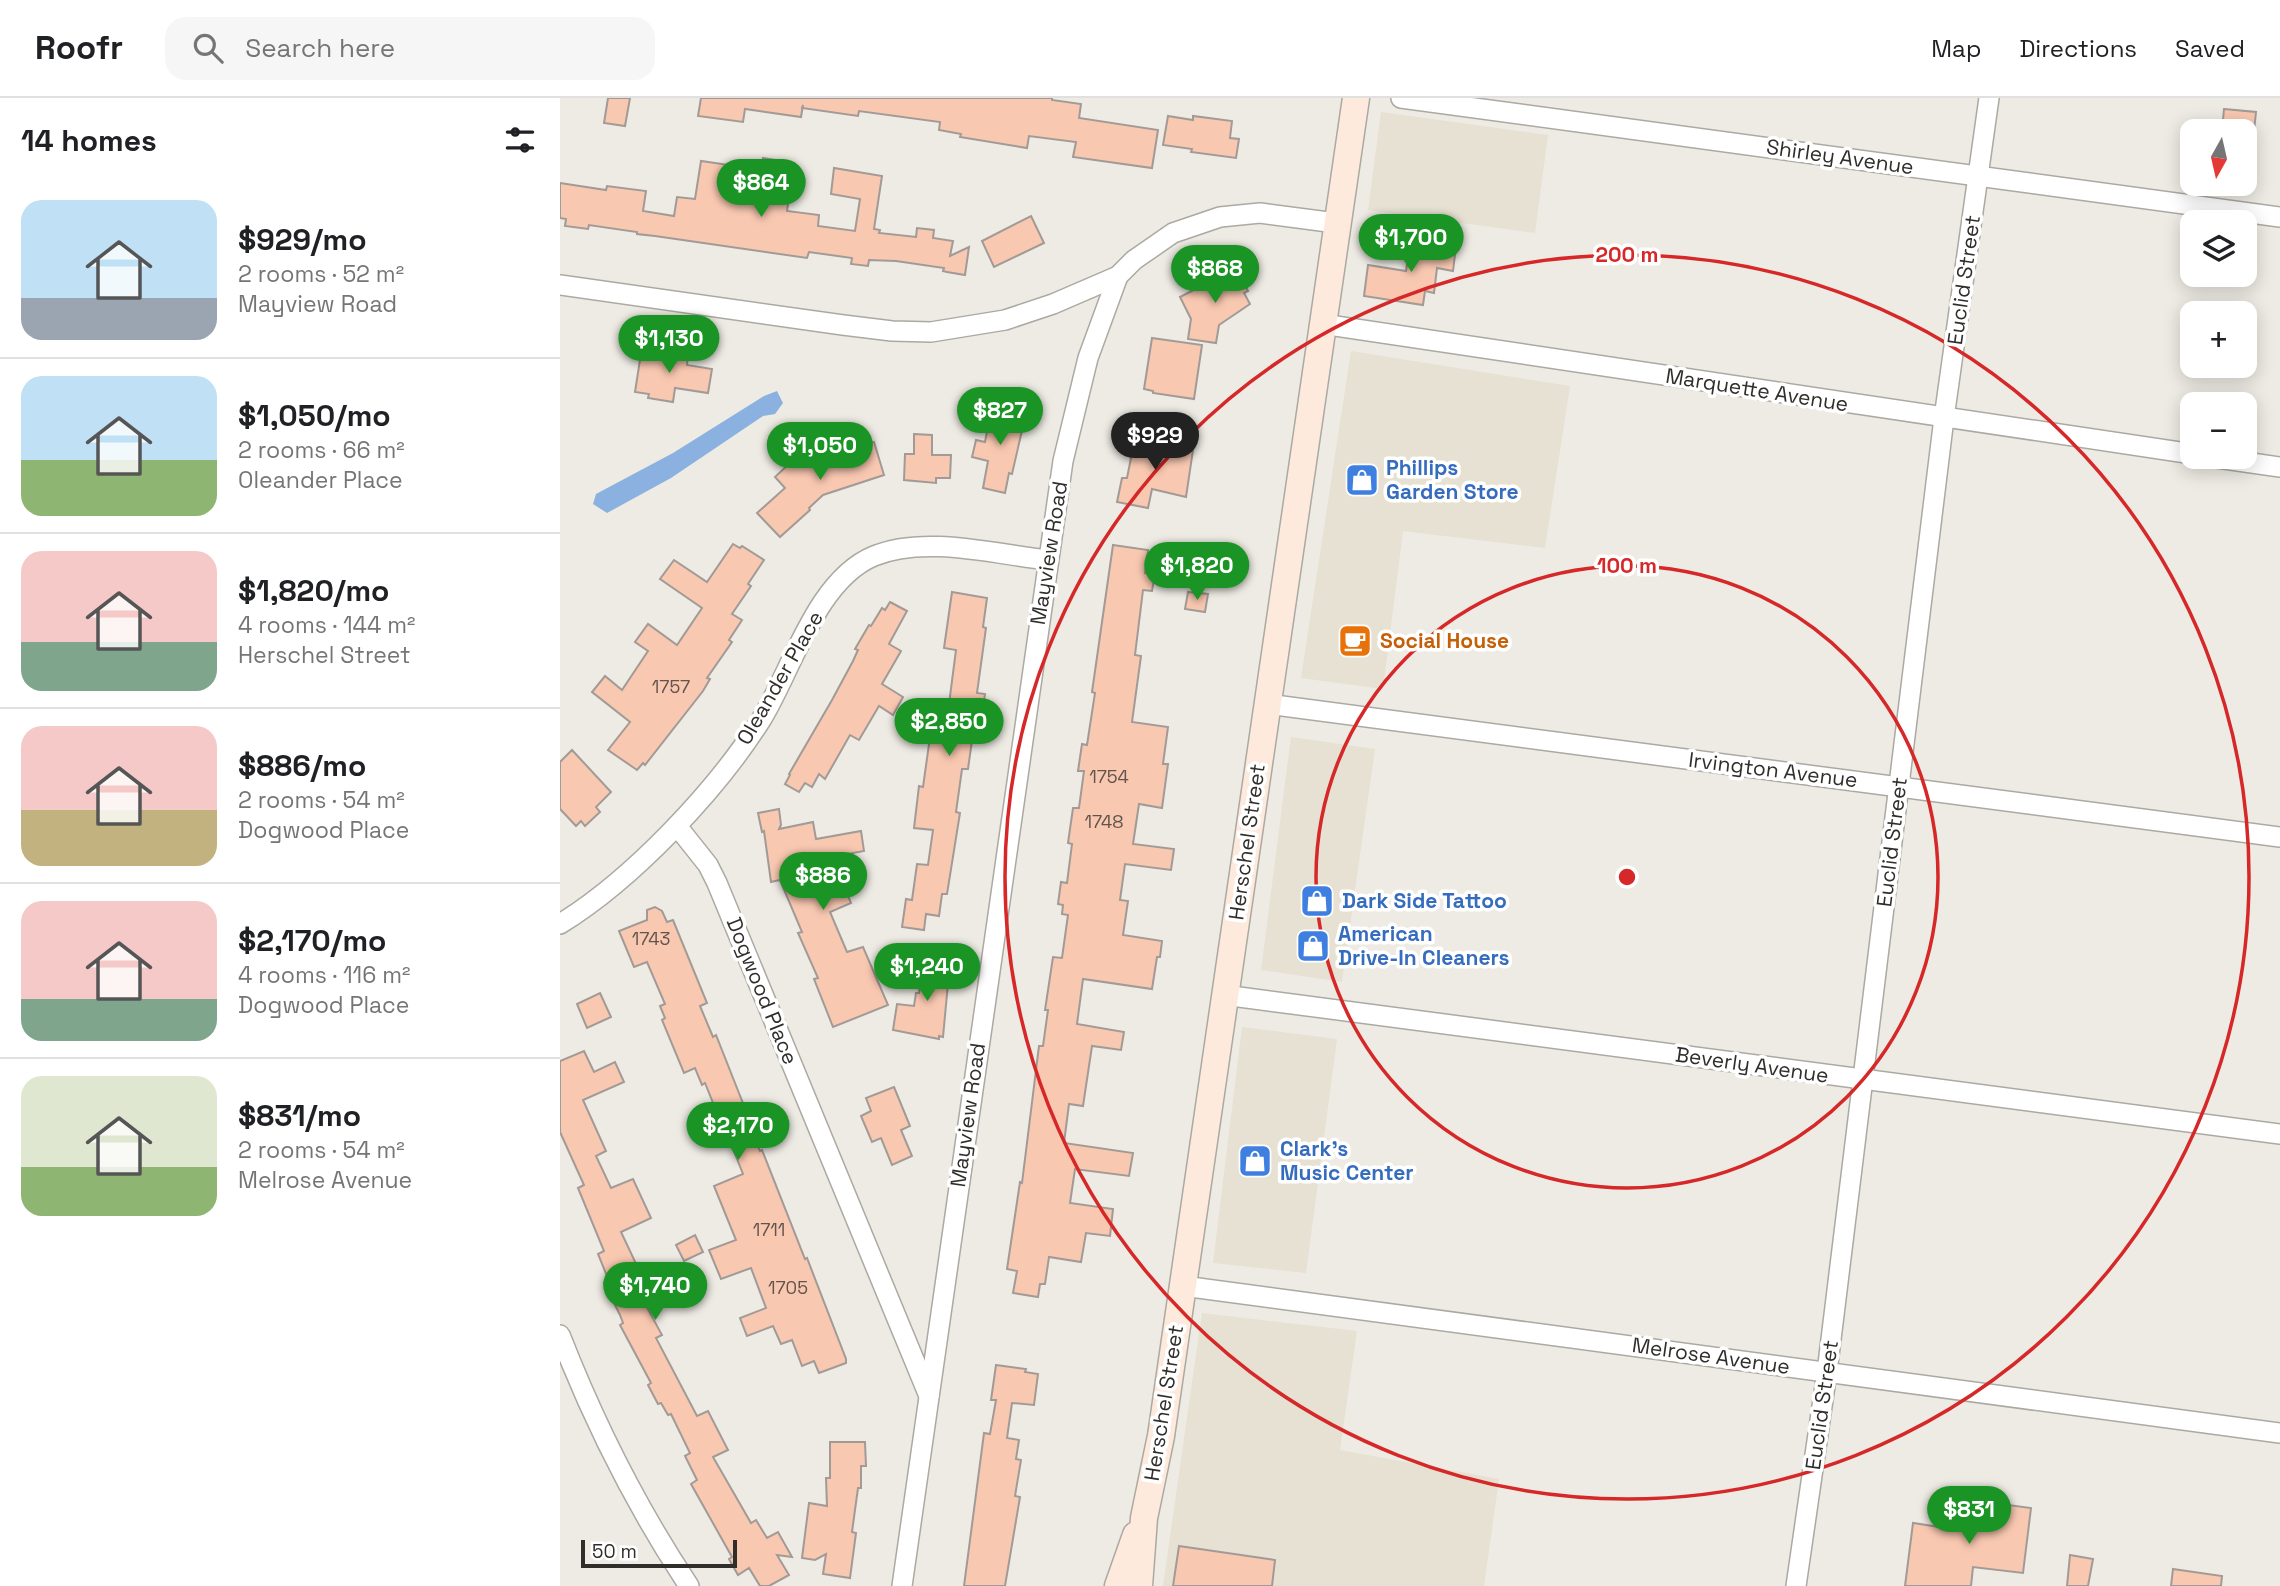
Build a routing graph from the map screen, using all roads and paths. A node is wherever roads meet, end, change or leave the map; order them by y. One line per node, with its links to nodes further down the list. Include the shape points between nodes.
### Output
1 (1356, 98): 6 (main road, Herschel Street)
2 (1401, 98): 4 (street, Shirley Avenue)
3 (1989, 98): 4 (street, Euclid Street)
4 (1979, 175): 5 (street, Shirley Avenue); 10 (street, Euclid Street)
5 (2280, 217)
6 (1336, 223): 7 (street, via 1260,213 1220,217 1173,233); 9 (main road, Herschel Street)
7 (1118, 276): 8 (street, via 1005,320 931,332 843,325); 14 (street, Mayview Road, via 1088,358 1063,461)
8 (560, 285)
9 (1322, 324): 10 (street, Marquette Avenue); 15 (main road, Herschel Street)
10 (1944, 418): 11 (street, Marquette Avenue); 16 (street, Euclid Street)
11 (2180, 452)
12 (2257, 464): 13 (street)
13 (2280, 467)
14 (1047, 560): 17 (street, Oleander Place, via 912,545 872,556 852,569 820,607 761,720); 26 (street, Mayview Road)
15 (1267, 704): 16 (street, Irvington Avenue); 20 (main road, Herschel Street)
16 (1899, 786): 18 (street, Irvington Avenue); 21 (street, Euclid Street)
17 (677, 826): 19 (street, Oleander Place, via 622,877); 26 (street, Dogwood Place, via 718,883)
18 (2280, 837)
19 (560, 924)
20 (1224, 995): 21 (street, Beverly Avenue); 23 (main road, Herschel Street)
21 (1862, 1079): 22 (street, Beverly Avenue); 25 (street, Euclid Street)
22 (2280, 1134)
23 (1183, 1286): 25 (street, Melrose Avenue); 28 (main road, Herschel Street)
24 (560, 1335): 29 (street, via 611,1451)
25 (1827, 1372): 27 (street, Melrose Avenue); 33 (street, Euclid Street)
26 (929, 1397): 30 (street, Mayview Road)
27 (2280, 1433)
28 (1144, 1518): 31 (main road); 32 (main road, Herschel Street)
29 (689, 1586)
30 (902, 1586)
31 (1118, 1586)
32 (1139, 1586)
33 (1796, 1586)

